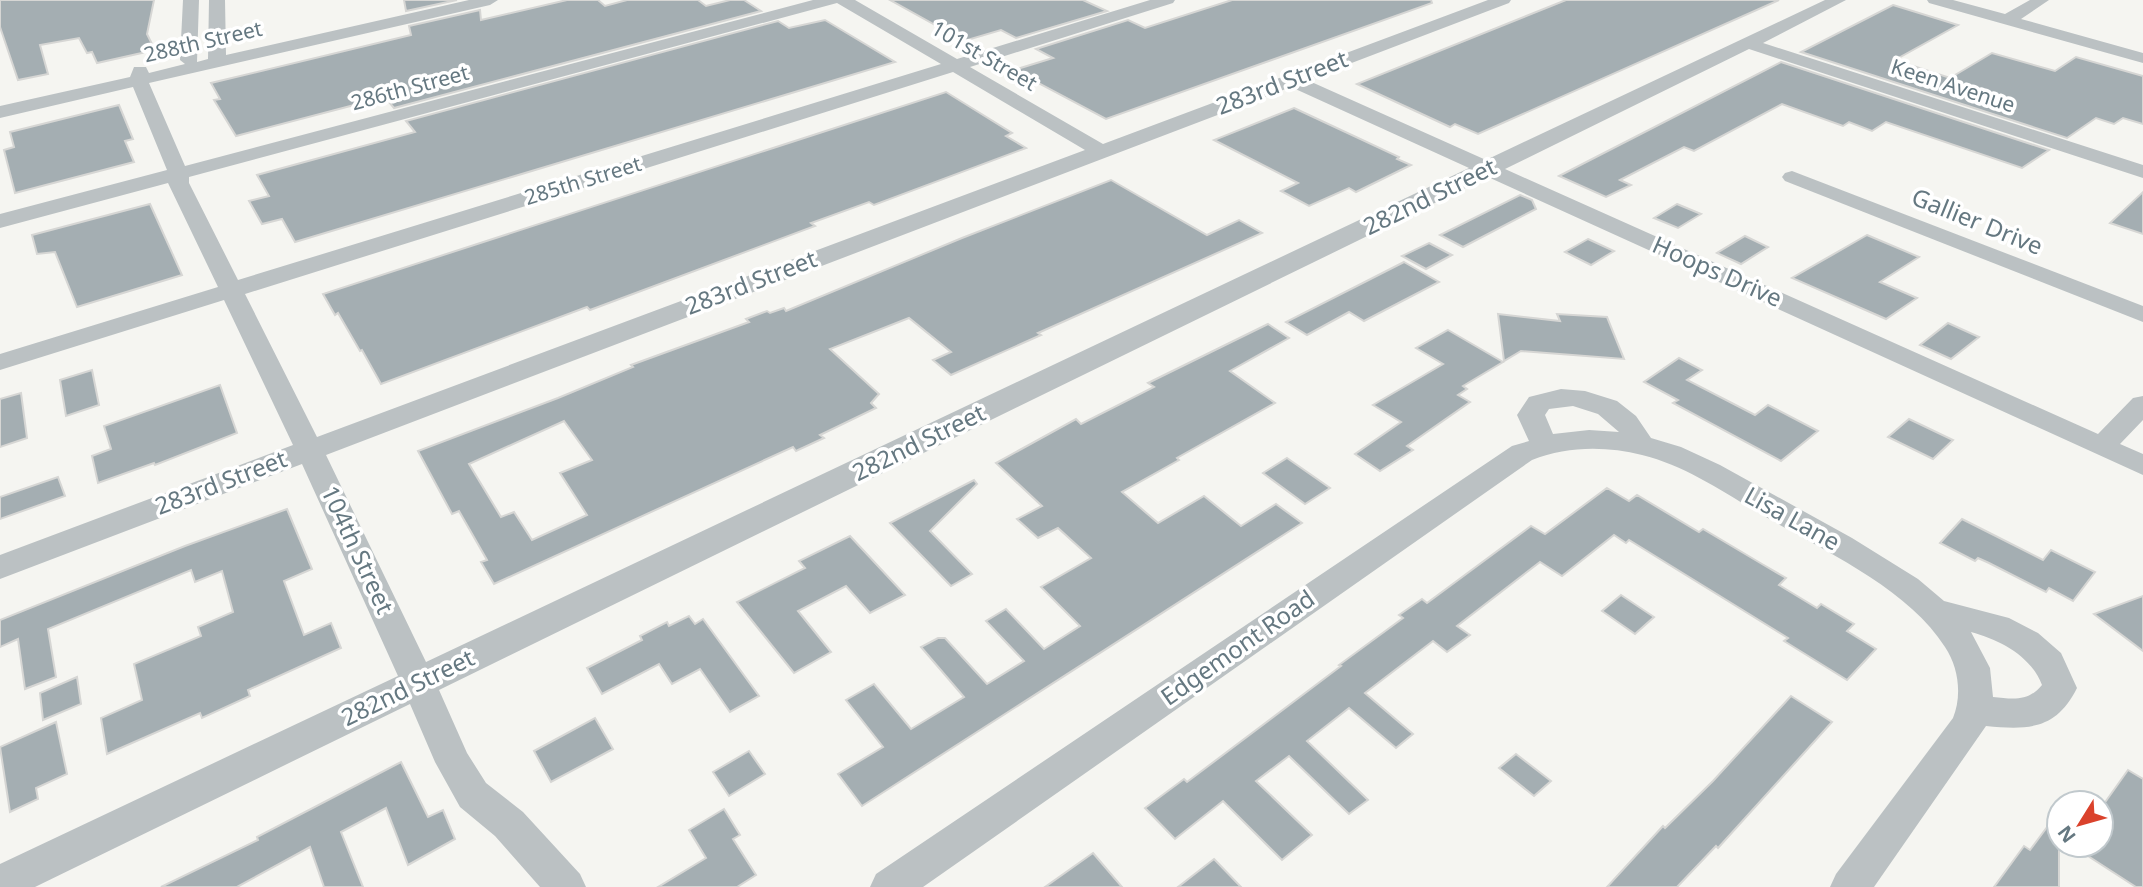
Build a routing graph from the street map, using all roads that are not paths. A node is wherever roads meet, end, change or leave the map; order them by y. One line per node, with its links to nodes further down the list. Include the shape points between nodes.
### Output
1 (191, 0): 17 (street)
2 (216, 0): 15 (street)
3 (456, 0): 12 (street, 288th Street)
4 (490, 0): 12 (street, 288th Street)
5 (832, 0): 26 (street, 286th Street)
6 (843, 0): 18 (street, 101st Street)
7 (1167, 0): 18 (street, 285th Street)
8 (1503, 0): 20 (street, 283rd Street)
9 (1838, 0): 14 (street, 282nd Street)
10 (1935, 0): 13 (street)
11 (2041, 0): 13 (street)
12 (414, 14): 15 (street, 288th Street)
13 (2007, 20): 16 (street)
14 (1750, 44): 24 (street, 282nd Street); 25 (street, Keen Avenue)
15 (217, 58): 17 (street, 288th Street); 19 (street, 288th Street)
16 (2143, 58)
17 (189, 60): 19 (street, 288th Street)
18 (957, 65): 23 (street, 101st Street); 29 (street, 285th Street)
19 (140, 76): 21 (street, 288th Street); 22 (street, 288th Street); 26 (street, 104th Street)
20 (1291, 80): 23 (street, 283rd Street); 24 (street, Hoops Drive)
21 (0, 103)
22 (0, 112)
23 (1101, 151): 37 (street, 283rd Street)
24 (1488, 169): 36 (street, Hoops Drive); 41 (street, 282nd Street)
25 (2143, 172)
26 (178, 173): 28 (street, 286th Street); 29 (street, 104th Street)
27 (1793, 177): 30 (street, Gallier Drive)
28 (0, 220)
29 (231, 290): 31 (street, 285th Street); 37 (street, 104th Street)
30 (2143, 315)
31 (0, 362)
32 (2143, 404): 36 (street)
33 (1597, 439): 34 (street, Edgemont Road); 35 (street, Lisa Lane)
34 (1544, 444): 35 (street, via 1531,415 1539,403 1562,397 1585,399 1614,411); 45 (street, Edgemont Road, via 1522,453)
35 (1641, 445): 40 (street, Lisa Lane, via 1694,464 1888,573)
36 (2102, 446): 38 (street, Hoops Drive)
37 (309, 449): 39 (street, 283rd Street); 41 (street, 104th Street)
38 (2143, 465)
39 (0, 567)
40 (1935, 612): 42 (street, Lisa Lane, via 1961,646 1973,673); 42 (street, via 1973,618 2029,645 2049,663 2060,688 2045,707 2017,714)
41 (419, 683): 43 (street, 282nd Street); 44 (street, 104th Street, via 453,762 473,795 509,824)
42 (1973, 710): 46 (street, via 1968,726)
43 (0, 884)
44 (566, 887)
45 (891, 887)
46 (1850, 887)

